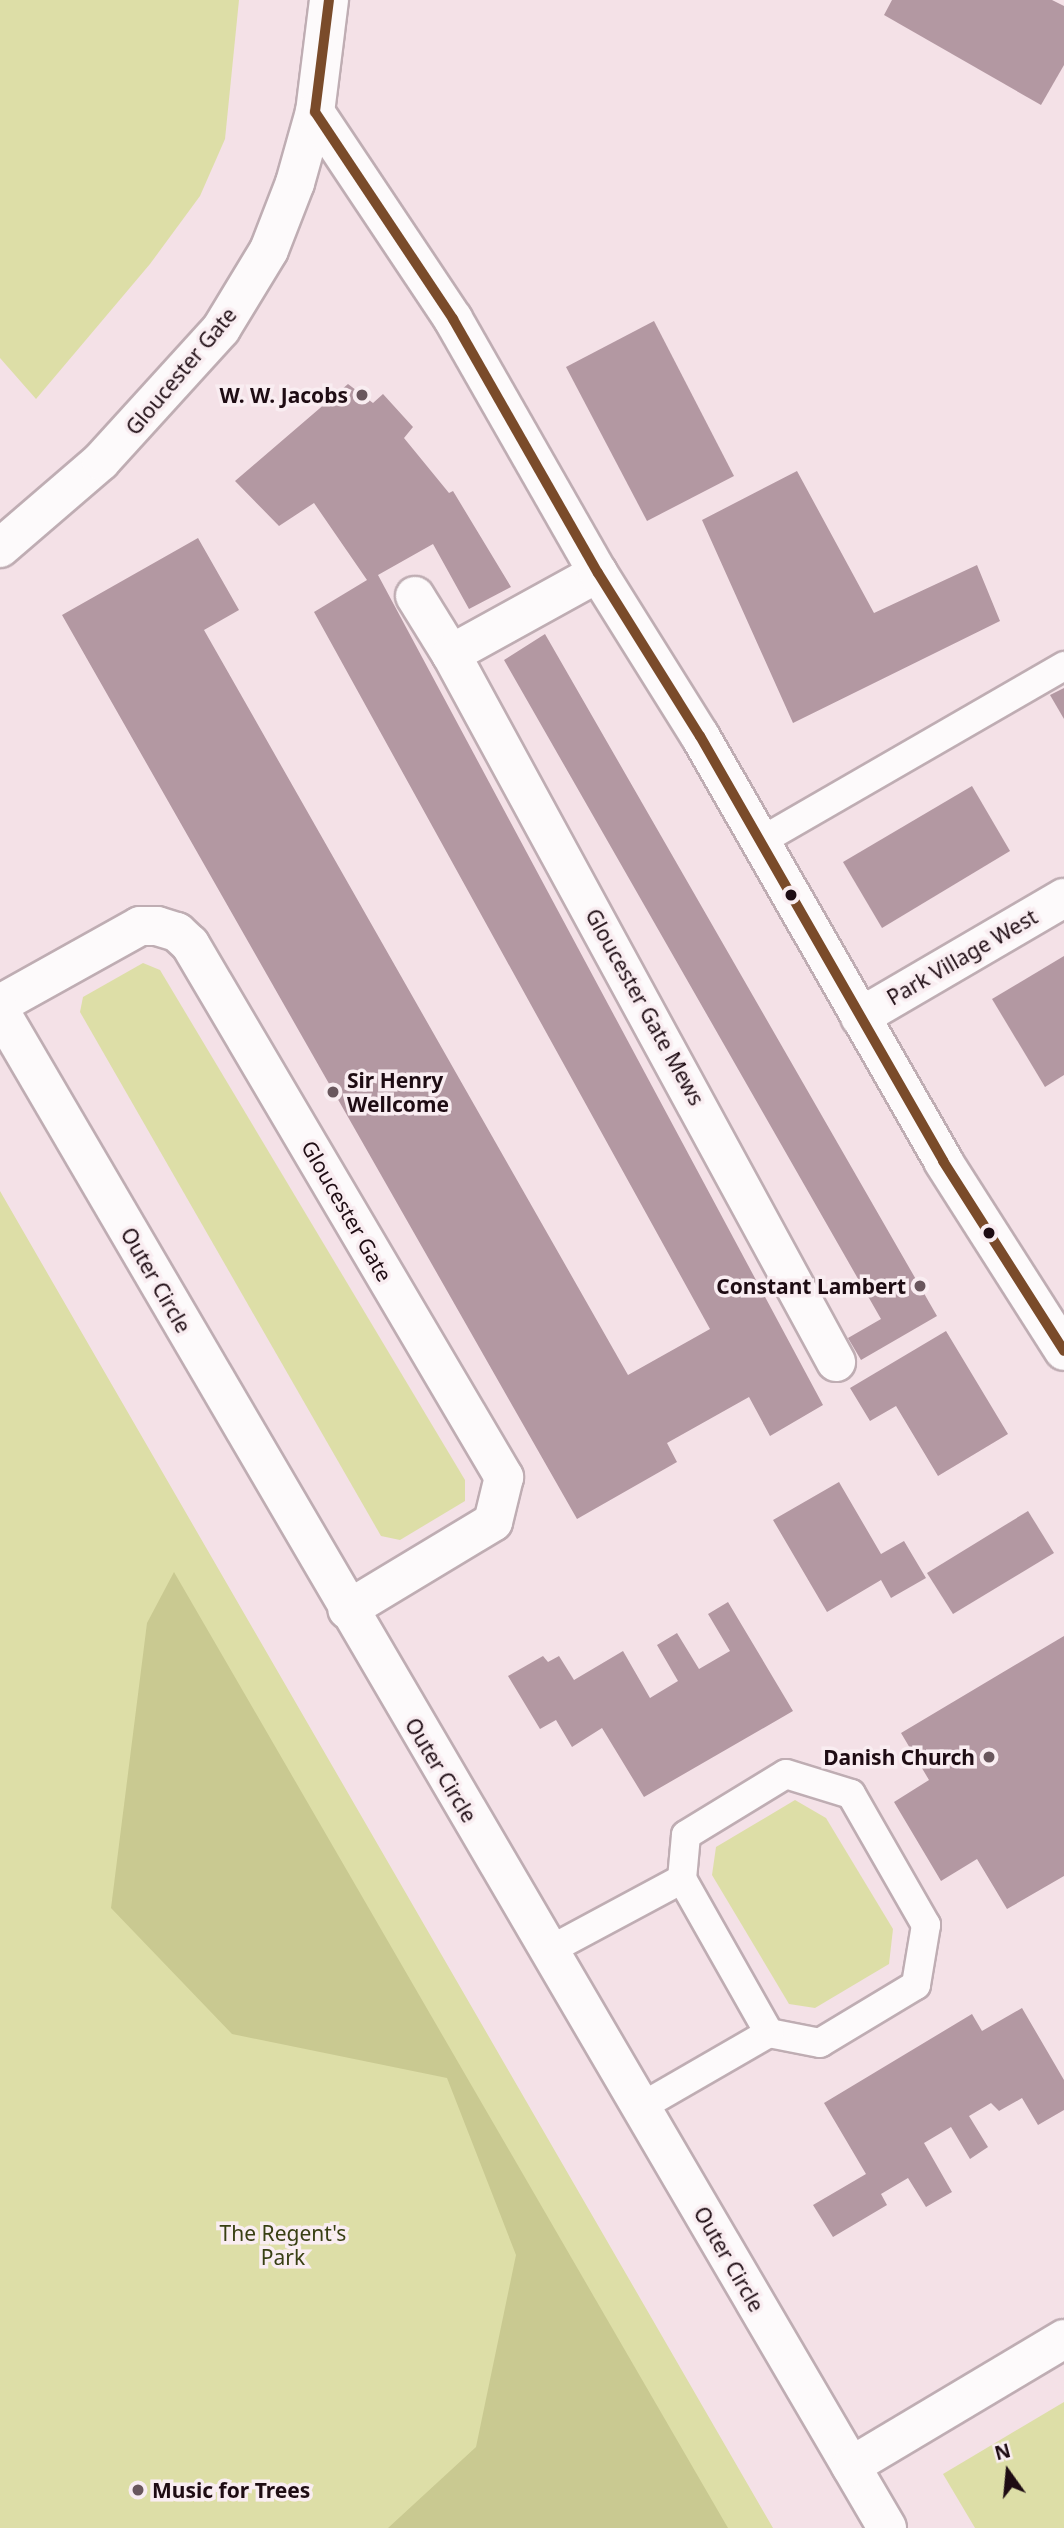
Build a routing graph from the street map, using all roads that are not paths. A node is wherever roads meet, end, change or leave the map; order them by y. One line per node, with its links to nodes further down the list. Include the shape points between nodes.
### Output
1 (329, 0): 2 (street, Gloucester Gate)
2 (315, 112): 3 (street, Gloucester Gate, via 269,250 221,329 101,461); 4 (street, via 453,319)
3 (0, 548)
4 (598, 573): 6 (street); 8 (street)
5 (415, 596): 6 (street, Gloucester Gate Mews)
6 (451, 654): 14 (street, Gloucester Gate Mews)
7 (1064, 666): 8 (lane)
8 (761, 841): 12 (street)
9 (1064, 898): 12 (street, Park Village West)
10 (0, 1004): 15 (street, Gloucester Gate, via 140,926 157,926 190,944 504,1477 493,1522)
11 (0, 1011): 15 (street, Outer Circle)
12 (860, 1017): 13 (street, via 985,1231)
13 (1064, 1352)
14 (836, 1362)
15 (347, 1611): 17 (street, Outer Circle)
16 (682, 1879): 17 (lane); 18 (lane); 18 (lane, via 686,1835 786,1774 851,1794 926,1925 916,1985 820,2043)
17 (548, 1951): 19 (street, Outer Circle)
18 (769, 2033): 19 (lane)
19 (639, 2108): 21 (street, Outer Circle)
20 (1064, 2339): 21 (street)
21 (850, 2466): 22 (street, Outer Circle)
22 (887, 2528)

